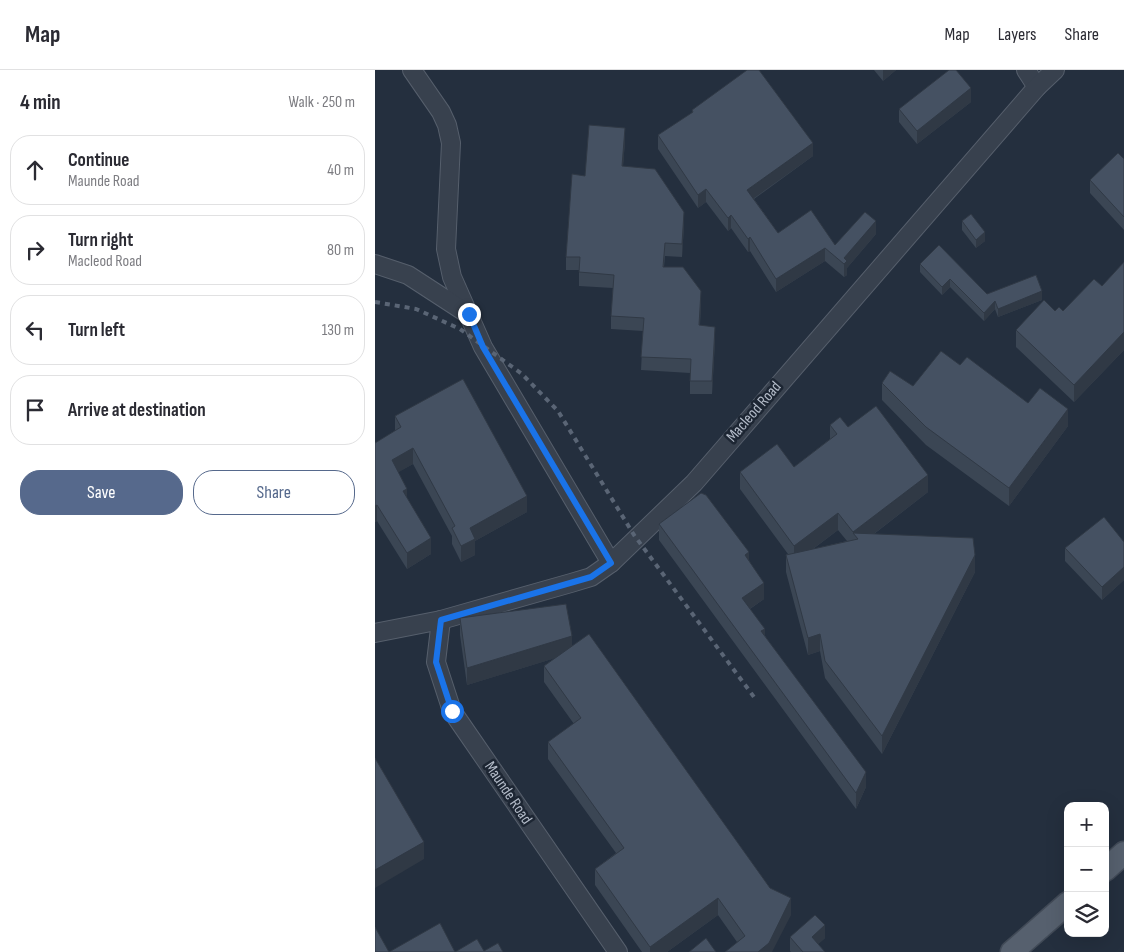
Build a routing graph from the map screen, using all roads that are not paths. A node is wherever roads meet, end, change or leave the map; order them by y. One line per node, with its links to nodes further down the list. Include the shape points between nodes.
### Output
1 (412, 70): 6 (street, via 447,125 451,143 446,248 452,277)
2 (1026, 70): 4 (street)
3 (1055, 70): 4 (street, Macleod Road)
4 (1037, 87): 7 (street, Macleod Road, via 694,483)
5 (375, 264): 6 (street, via 408,275)
6 (469, 314): 7 (street, via 483,347)
7 (611, 563): 8 (street, Macleod Road, via 591,577)
8 (441, 620): 9 (street, Macleod Road); 13 (street, Maunde Road, via 436,662 452,711)
9 (375, 633)
10 (1124, 853): 11 (main road)
11 (1109, 866)
12 (1064, 906): 14 (main road)
13 (618, 952)
14 (1012, 952)

